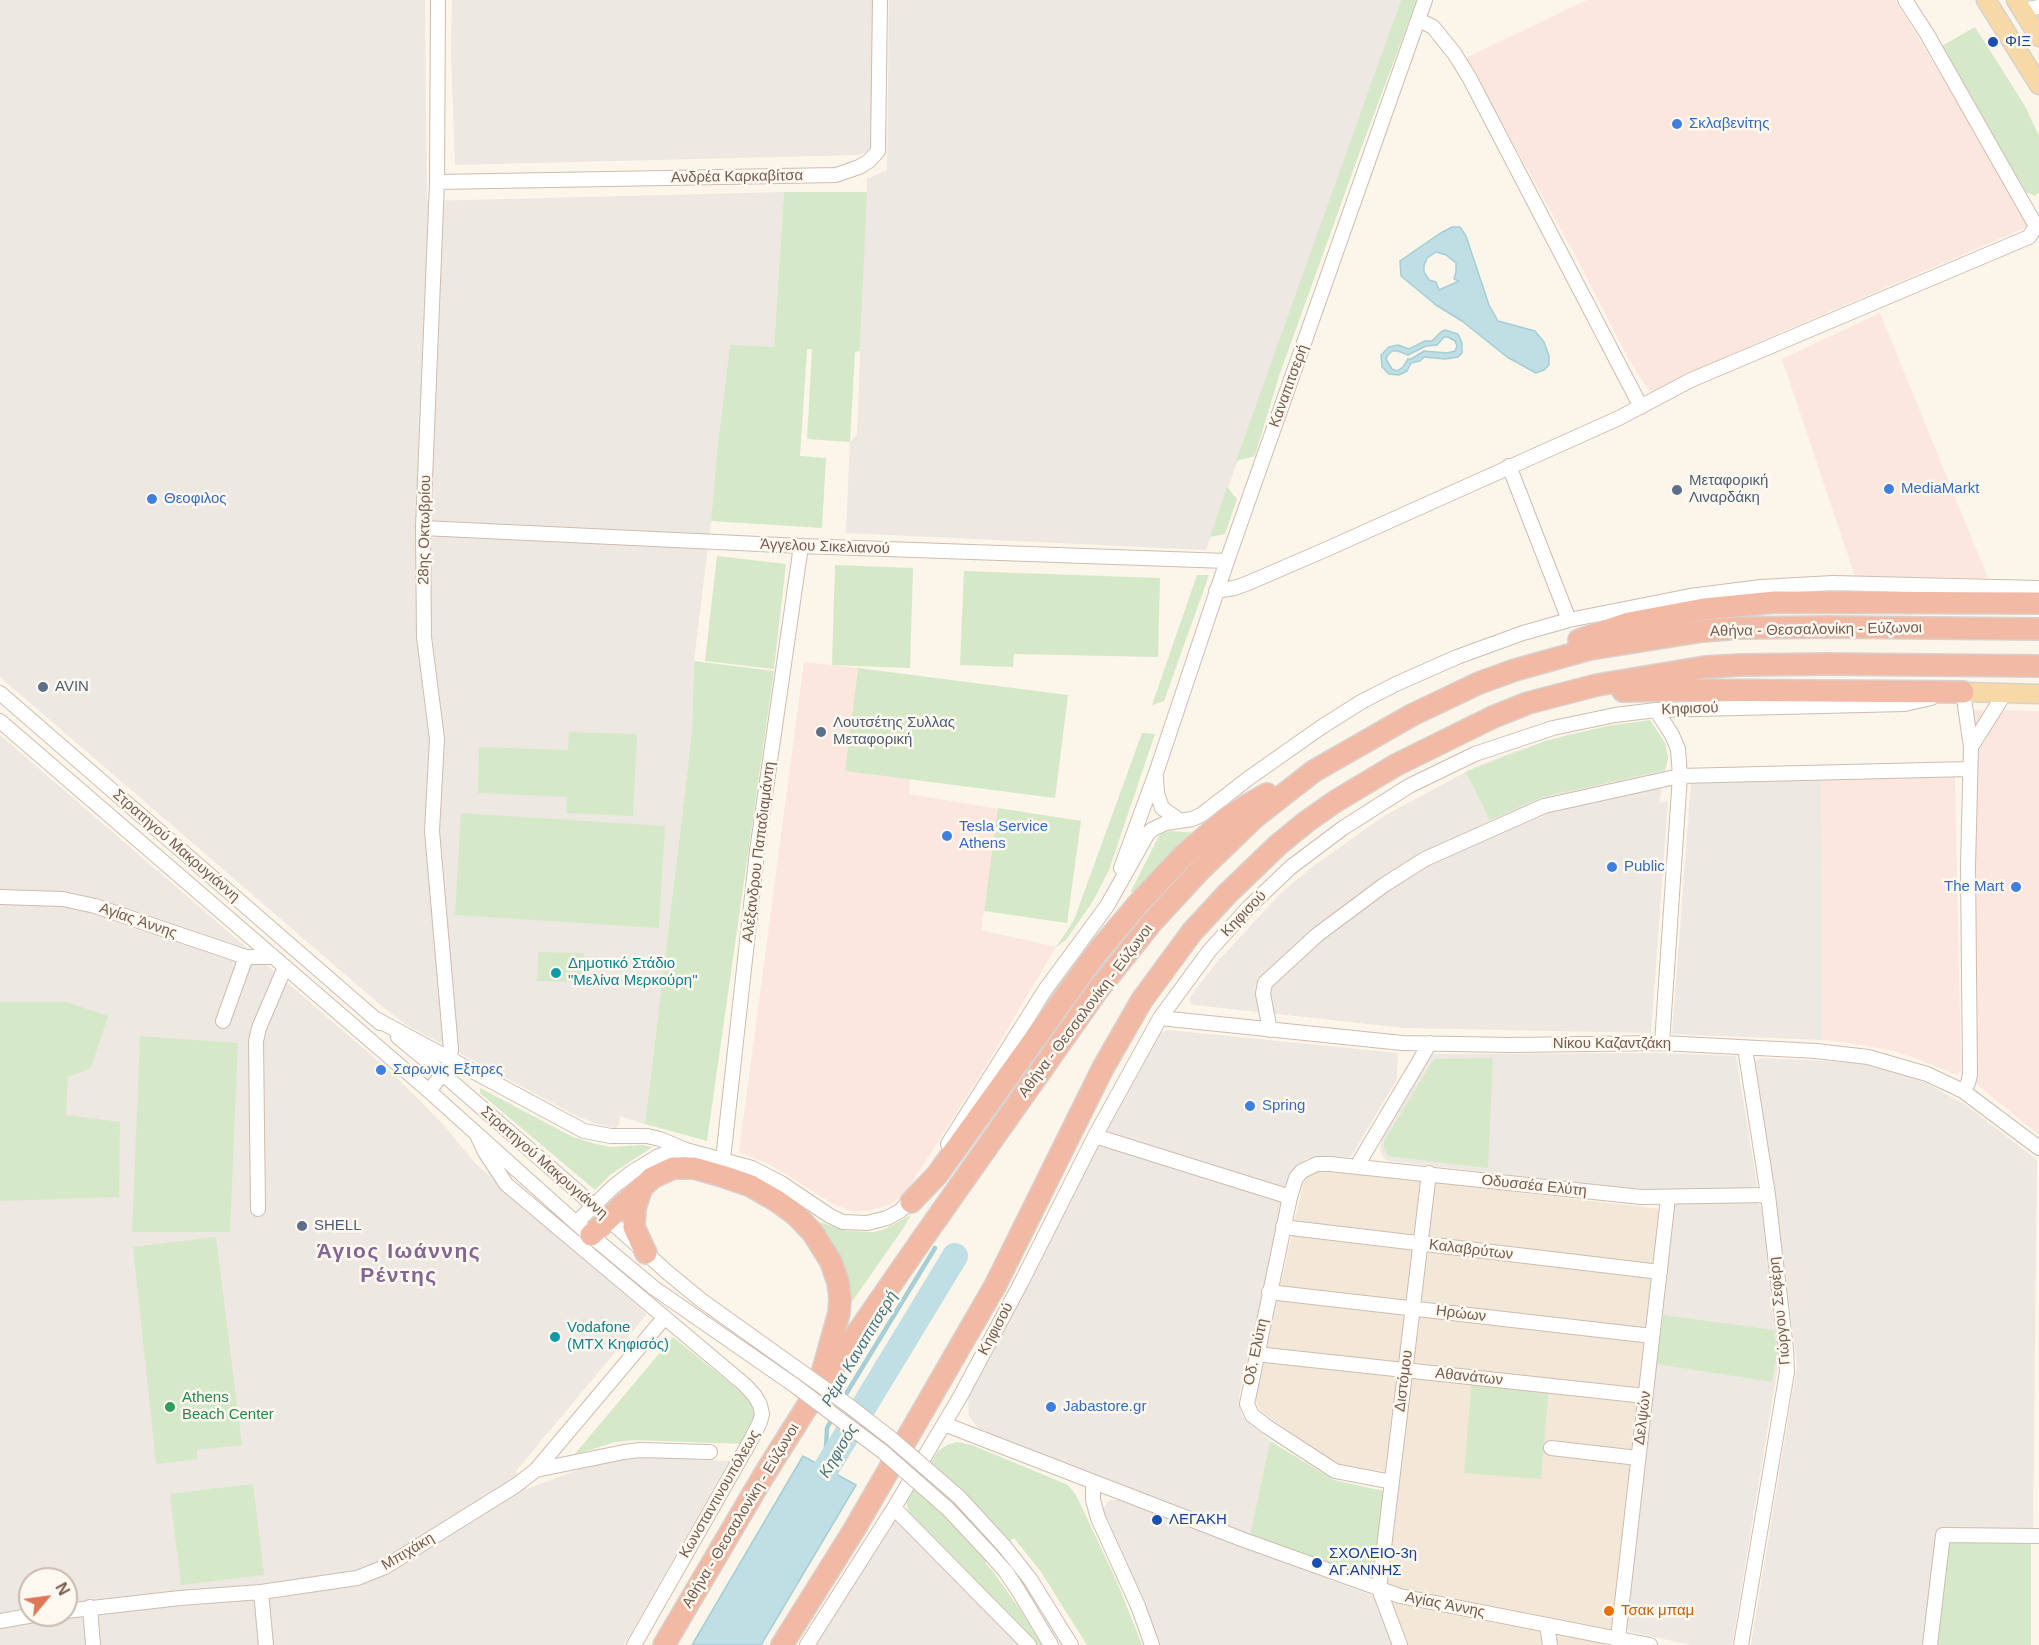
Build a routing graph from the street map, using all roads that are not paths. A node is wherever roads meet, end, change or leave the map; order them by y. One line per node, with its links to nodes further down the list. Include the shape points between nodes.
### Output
1 (438, 0): 10 (street, 28ης Οκτωβρίου)
2 (880, 0): 10 (street, Ανδρέα Καρκαβίτσα, via 878,151 859,167 836,175)
3 (1425, 0): 7 (street, Καναπιτσερή)
4 (1905, 0): 11 (street)
5 (1986, 0): 9 (main road)
6 (2026, 6): 8 (main road)
7 (1419, 20): 14 (street, via 1433,27 1469,77); 18 (street, Καναπιτσερή)
8 (2039, 37)
9 (2039, 86)
10 (438, 182): 16 (street, 28ης Οκτωβρίου)
11 (2022, 199): 12 (street); 13 (street)
12 (2039, 202)
13 (2037, 225): 14 (street, via 2029,237 1691,380)
14 (1641, 407): 15 (street)
15 (1509, 466): 20 (street, via 1246,584); 22 (street)
16 (423, 528): 17 (street, Άγγελου Σικελιανού); 52 (street, 28ης Οκτωβρίου, via 424,637 437,739 432,831)
17 (801, 546): 18 (street, Άγγελου Σικελιανού); 60 (street, Αλέξανδρου Παπαδιαμάντη, via 757,851)
18 (1227, 561): 20 (street, Καναπιτσερή)
19 (2039, 588): 22 (street, via 1833,583 1761,586 1680,597)
20 (1216, 591): 36 (street, Καναπιτσερή)
21 (2039, 603): 25 (highway, via 1775,602 1704,609 1629,623 1574,642)
22 (1569, 620): 38 (street, via 1496,642 1396,684 1320,728 1201,815)
23 (2039, 629): 25 (highway, Αθήνα - Θεσσαλονίκη - Εύζωνοι, via 1827,627 1703,631 1590,649)
24 (2039, 666): 28 (highway, via 1732,665 1633,678)
25 (1515, 670): 35 (highway, Αθήνα - Θεσσαλονίκη - Εύζωνοι, via 1437,702)
26 (1963, 692): 28 (highway); 29 (main road, Κηφισού); 31 (street, Κηφισού, via 1905,704); 33 (street)
27 (0, 693): 41 (street, Στρατηγού Μακρυγιάννη)
28 (1562, 693): 101 (highway, via 1493,717 1396,765 1336,801 1278,845 1192,932 1122,1032 995,1286)
29 (2005, 693): 30 (main road, Κηφισού); 33 (street)
30 (2039, 694)
31 (1656, 710): 37 (street, via 1678,749); 46 (street, Κηφισού, via 1583,721 1508,742 1458,762 1388,798 1311,852 1271,886 1210,950)
32 (0, 722): 43 (street, Στρατηγού Μακρυγιάννη)
33 (1971, 747): 34 (street)
34 (1969, 769): 37 (street); 54 (street, via 1970,1075)
35 (1314, 771): 68 (highway, via 1230,816 1183,856 1138,904 1095,955 937,1174); 82 (highway, Αθήνα - Θεσσαλονίκη - Εύζωνοι, via 1255,817 1200,870 1124,956)
36 (1156, 773): 38 (street, via 1162,808); 40 (street, Καναπιτσερή)
37 (1680, 776): 48 (street, via 1544,806 1407,870 1339,917 1268,978 1263,994); 50 (street)
38 (1179, 820): 40 (street, via 1148,833)
39 (0, 897): 42 (street, Αγίας Άννης, via 63,899 95,906)
40 (1107, 906): 68 (street, via 1045,990)
41 (285, 942): 43 (street); 45 (street, Στρατηγού Μακρυγιάννη)
42 (246, 957): 43 (street, Αγίας Άννης); 47 (street)
43 (273, 957): 44 (street, Στρατηγού Μακρυγιάννη)
44 (285, 967): 55 (street, Στρατηγού Μακρυγιάννη); 69 (street, via 256,1041)
45 (375, 1018): 52 (street); 53 (street, Στρατηγού Μακρυγιάννη)
46 (1160, 1018): 48 (street, Νίκου Καζαντζάκη); 57 (street, Κηφισού)
47 (223, 1021)
48 (1270, 1030): 49 (street, Νίκου Καζαντζάκη)
49 (1430, 1043): 50 (street, Νίκου Καζαντζάκη); 61 (street)
50 (1662, 1043): 51 (street, Νίκου Καζαντζάκη)
51 (1745, 1048): 54 (street, Νίκου Καζαντζάκη, via 1869,1057); 65 (street, Γιώργου Σεφέρη)
52 (451, 1059): 53 (street); 59 (street, via 584,1131 611,1137 654,1137)
53 (443, 1074): 55 (street); 70 (street, Στρατηγού Μακρυγιάννη)
54 (1963, 1090): 58 (street, Νίκου Καζαντζάκη)
55 (429, 1091): 56 (street, Στρατηγού Μακρυγιάννη)
56 (476, 1132): 72 (street, Στρατηγού Μακρυγιάννη); 78 (street, Κωνσταντινουπόλεως, via 484,1152 506,1184)
57 (1095, 1136): 66 (street); 84 (street, Κηφισού)
58 (2039, 1148)
59 (686, 1150): 60 (street); 70 (street, via 669,1152 646,1163 613,1186)
60 (723, 1160): 68 (street, via 766,1174 843,1222 880,1220)
61 (1358, 1166): 62 (street, Οδυσσέα Ελύτη, via 1317,1164); 63 (street, Οδυσσέα Ελύτη)
62 (1302, 1171): 66 (street, Οδ. Ελύτη)
63 (1429, 1173): 67 (street, Οδυσσέα Ελύτη); 73 (street, Διστόμου)
64 (642, 1187): 70 (highway); 74 (highway, via 634,1227); 82 (highway, via 673,1168 694,1168 764,1193 786,1207 813,1233 831,1262 840,1299 837,1323)
65 (1768, 1195): 67 (street, Οδυσσέα Ελύτη); 114 (street, Γιώργου Σεφέρη, via 1787,1372)
66 (1290, 1197): 71 (street, Οδ. Ελύτη)
67 (1668, 1198): 75 (street, Δελψών)
68 (911, 1202)
69 (258, 1209)
70 (600, 1212): 72 (highway); 74 (street, Στρατηγού Μακρυγιάννη)
71 (1283, 1227): 73 (street, Καλαβρύτων); 76 (street, Οδ. Ελύτη)
72 (583, 1229): 108 (street, Στρατηγού Μακρυγιάννη, bridge, via 654,1288 882,1451 948,1509 1006,1572)
73 (1421, 1244): 75 (street, Καλαβρύτων); 77 (street, Διστόμου)
74 (646, 1253): 109 (street, Στρατηγού Μακρυγιάννη, bridge, via 701,1300 892,1439 959,1497 1036,1588)
75 (1660, 1272): 79 (street, Δελψών)
76 (1269, 1292): 77 (street, Ηρώων); 80 (street, Οδ. Ελύτη)
77 (1413, 1309): 79 (street, Ηρώων); 81 (street, Διστόμου)
78 (664, 1318): 88 (street, Μπιχάκη); 104 (street, Κωνσταντινουπόλεως, via 746,1385 762,1414)
79 (1652, 1336): 83 (street, Δελψών)
80 (1256, 1354): 81 (street, Αθανάτων); 90 (street, Οδ. Ελύτη, via 1247,1404 1256,1419 1335,1471)
81 (1406, 1370): 83 (street, Αθανάτων); 90 (street, Διστόμου)
82 (815, 1394): 105 (highway, Αθήνα - Θεσσαλονίκη - Εύζωνοι)
83 (1646, 1396): 87 (street, Δελψών)
84 (944, 1424): 89 (street, Αγίας Άννης); 91 (street, Κηφισού)
85 (1551, 1448): 87 (street)
86 (710, 1452): 88 (street, via 639,1450)
87 (1638, 1458): 100 (street, Δελψών)
88 (536, 1470): 94 (street, Μπιχάκη, via 385,1567 342,1581)
89 (1093, 1482): 93 (street, Αγίας Άννης); 110 (street, via 1093,1500 1101,1525)
90 (1392, 1482): 93 (street, Διστόμου)
91 (894, 1508): 106 (street, Κηφισού); 107 (street)
92 (2039, 1536): 115 (street, via 1943,1535)
93 (1379, 1588): 99 (street, Αγίας Άννης, via 1422,1601); 111 (street)
94 (261, 1592): 95 (street, Μπιχάκη); 103 (street)
95 (90, 1607): 96 (street, Μπιχάκη); 102 (street)
96 (78, 1609)
97 (18, 1618): 98 (street)
98 (0, 1621)
99 (1547, 1625): 100 (street, Αγίας Άννης); 112 (street)
100 (1618, 1638): 113 (street, Αγίας Άννης)
101 (786, 1641)
102 (93, 1645)
103 (266, 1645)
104 (634, 1645)
105 (664, 1645)
106 (807, 1645)
107 (1029, 1645)
108 (1051, 1645)
109 (1071, 1645)
110 (1152, 1645)
111 (1400, 1645)
112 (1550, 1645)
113 (1650, 1645)
114 (1741, 1645)
115 (1930, 1645)

